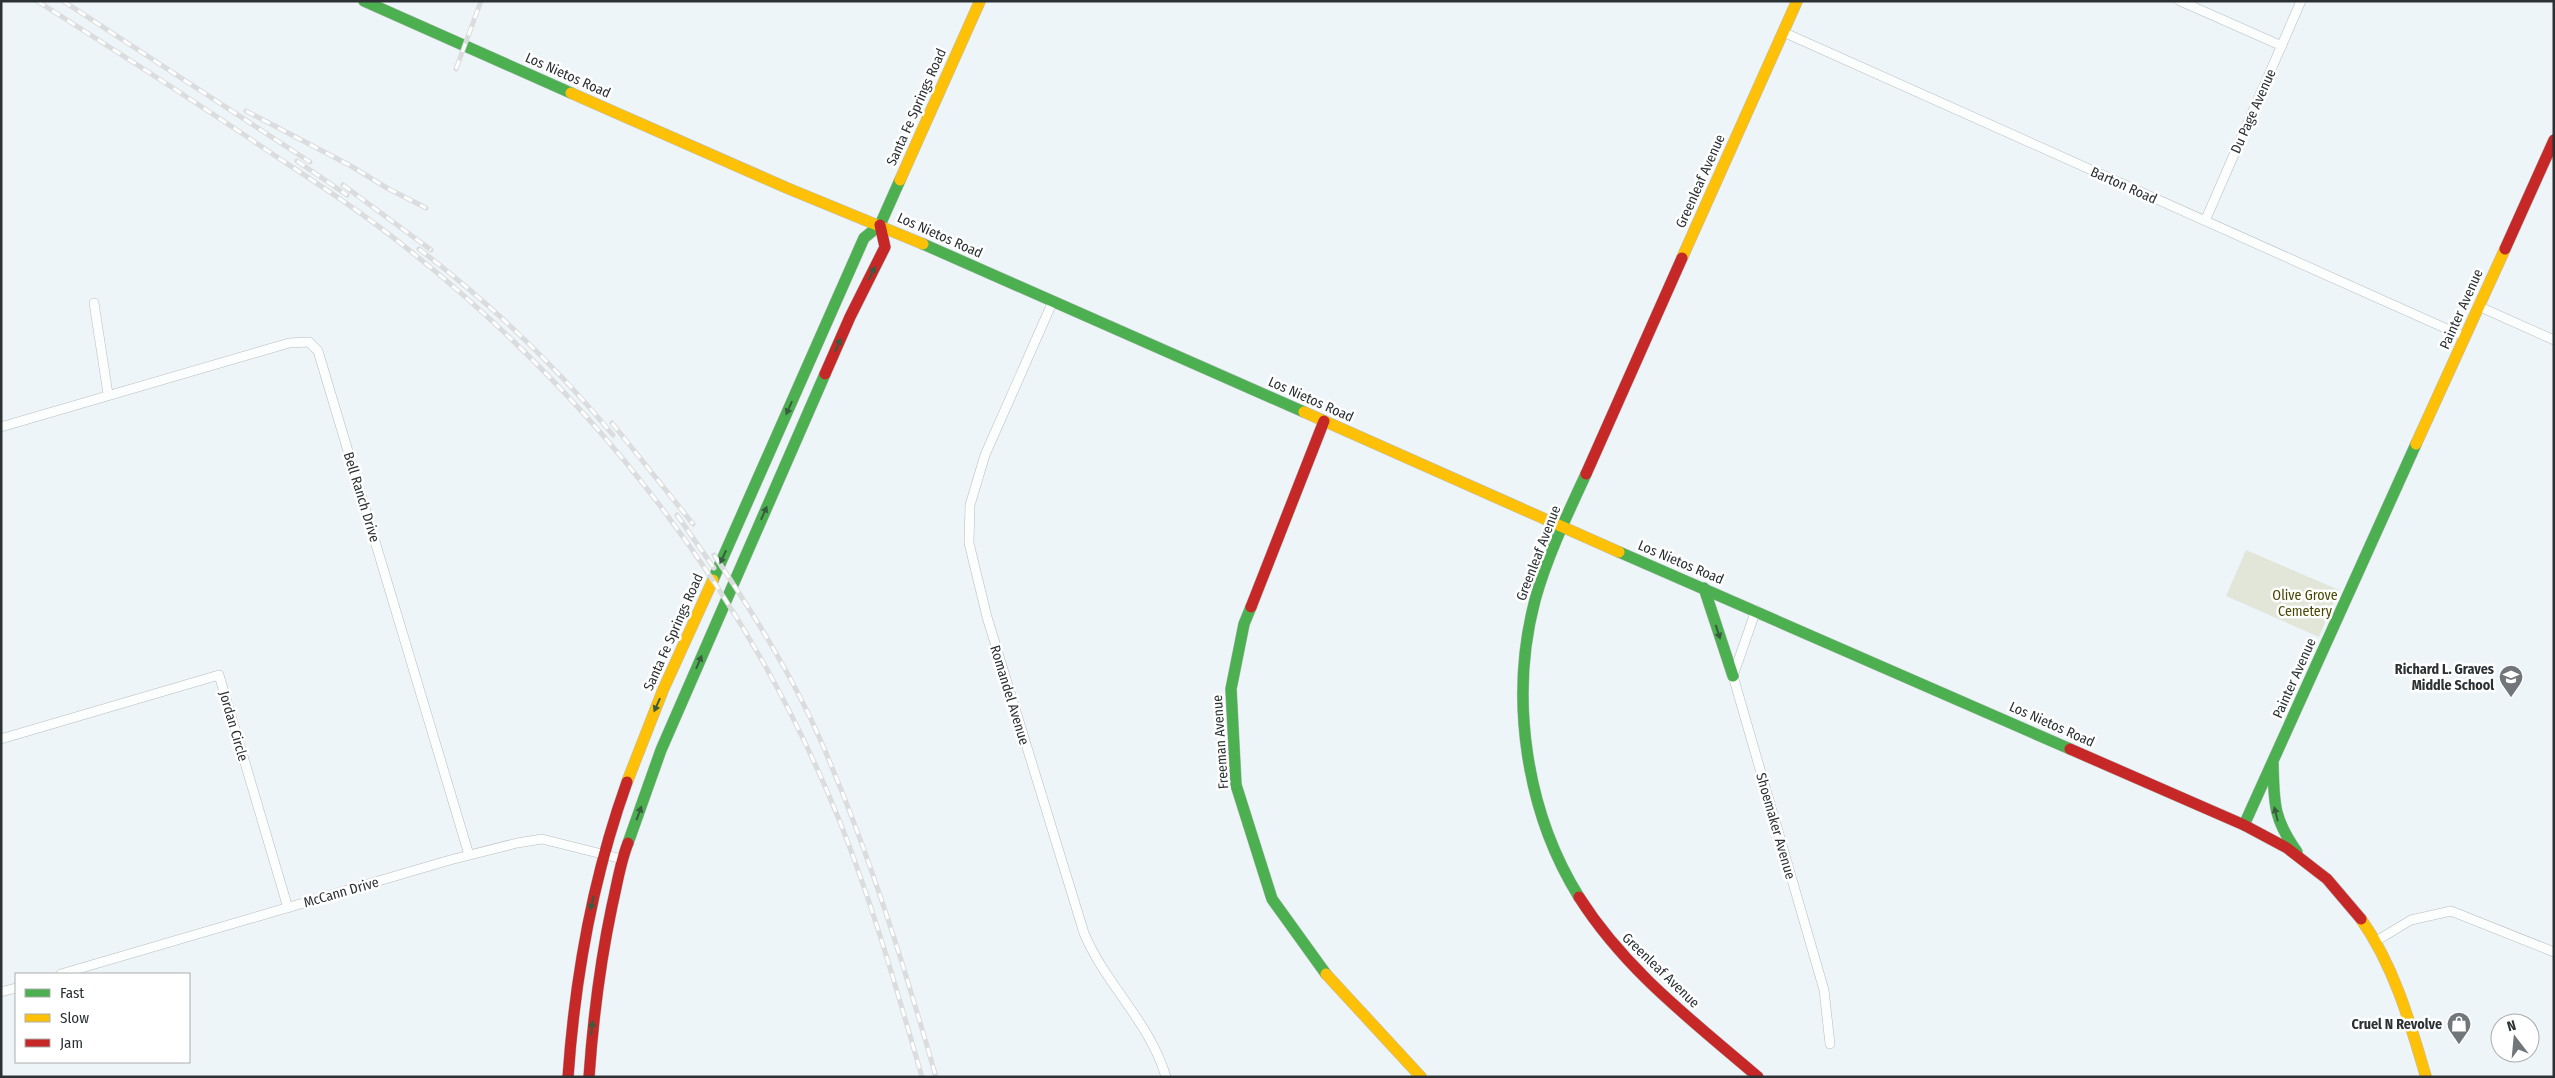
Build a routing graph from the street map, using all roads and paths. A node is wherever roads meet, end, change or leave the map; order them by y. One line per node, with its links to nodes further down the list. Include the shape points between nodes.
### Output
1 (364, 1): 10 (main road, Los Nietos Road, via 787,188)
2 (980, 1): 10 (main road, Santa Fe Springs Road)
3 (1797, 1): 6 (main road, Greenleaf Avenue)
4 (2180, 1): 7 (street)
5 (2301, 1): 7 (street, Du Page Avenue)
6 (1783, 32): 9 (street, Barton Road); 21 (main road, Greenleaf Avenue)
7 (2282, 46): 9 (street, Du Page Avenue)
8 (2554, 140): 13 (main road, Painter Avenue)
9 (2205, 221): 14 (street, Barton Road)
10 (880, 225): 11 (main road, Los Nietos Road); 16 (main road, Santa Fe Springs Road, via 864,238); 17 (main road, one-way to 10, via 885,247)
11 (1053, 301): 19 (main road, Los Nietos Road); 41 (street, Romandel Avenue, via 986,455 970,505 969,542 987,617 1084,932 1094,956 1139,1020 1160,1057)
12 (94, 303): 18 (street)
13 (2478, 306): 14 (main road, Painter Avenue); 15 (street)
14 (2465, 337): 26 (main road, Painter Avenue)
15 (2554, 340)
16 (808, 364): 17 (main road); 29 (main road, Santa Fe Springs Road, one-way to 29, via 654,711)
17 (826, 372): 31 (main road, one-way to 17, via 661,750)
18 (108, 394): 20 (street, Bell Ranch Drive); 28 (street, Bell Ranch Drive, via 289,343 309,342 318,351)
19 (1324, 421): 21 (main road, Los Nietos Road); 42 (main road, Freeman Avenue, via 1244,624 1231,689 1236,785 1272,899 1333,984)
20 (1, 427)
21 (1562, 527): 22 (main road, Los Nietos Road); 43 (main road, Greenleaf Avenue, via 1532,612 1523,681 1525,747 1534,792 1551,846 1580,903 1626,960)
22 (1704, 588): 23 (main road, Los Nietos Road); 24 (main road, one-way to 24)
23 (1756, 610): 24 (street); 27 (main road, Los Nietos Road)
24 (1732, 676): 38 (street, Shoemaker Avenue, via 1824,990)
25 (1, 739): 32 (street, Jordan Circle, via 219,675)
26 (2273, 760): 27 (main road, Painter Avenue); 30 (main road, one-way to 26, via 2276,820)
27 (2244, 825): 30 (main road)
28 (469, 855): 29 (street, McCann Drive, via 542,839); 32 (street, McCann Drive)
29 (603, 855): 31 (street, McCann Drive); 39 (main road, Santa Fe Springs Road, one-way to 39, via 578,972)
30 (2300, 856): 33 (main road, via 2329,882)
31 (622, 859): 40 (main road, one-way to 31, via 602,950)
32 (288, 908): 35 (street, McCann Drive)
33 (2376, 941): 34 (street, via 2411,920 2451,911); 44 (main road, via 2406,1004)
34 (2554, 952)
35 (65, 973)
36 (15, 988): 37 (street)
37 (1, 992)
38 (1830, 1044)
39 (568, 1077)
40 (589, 1077)
41 (1166, 1077)
42 (1421, 1077)
43 (1758, 1077)
44 (2426, 1077)

